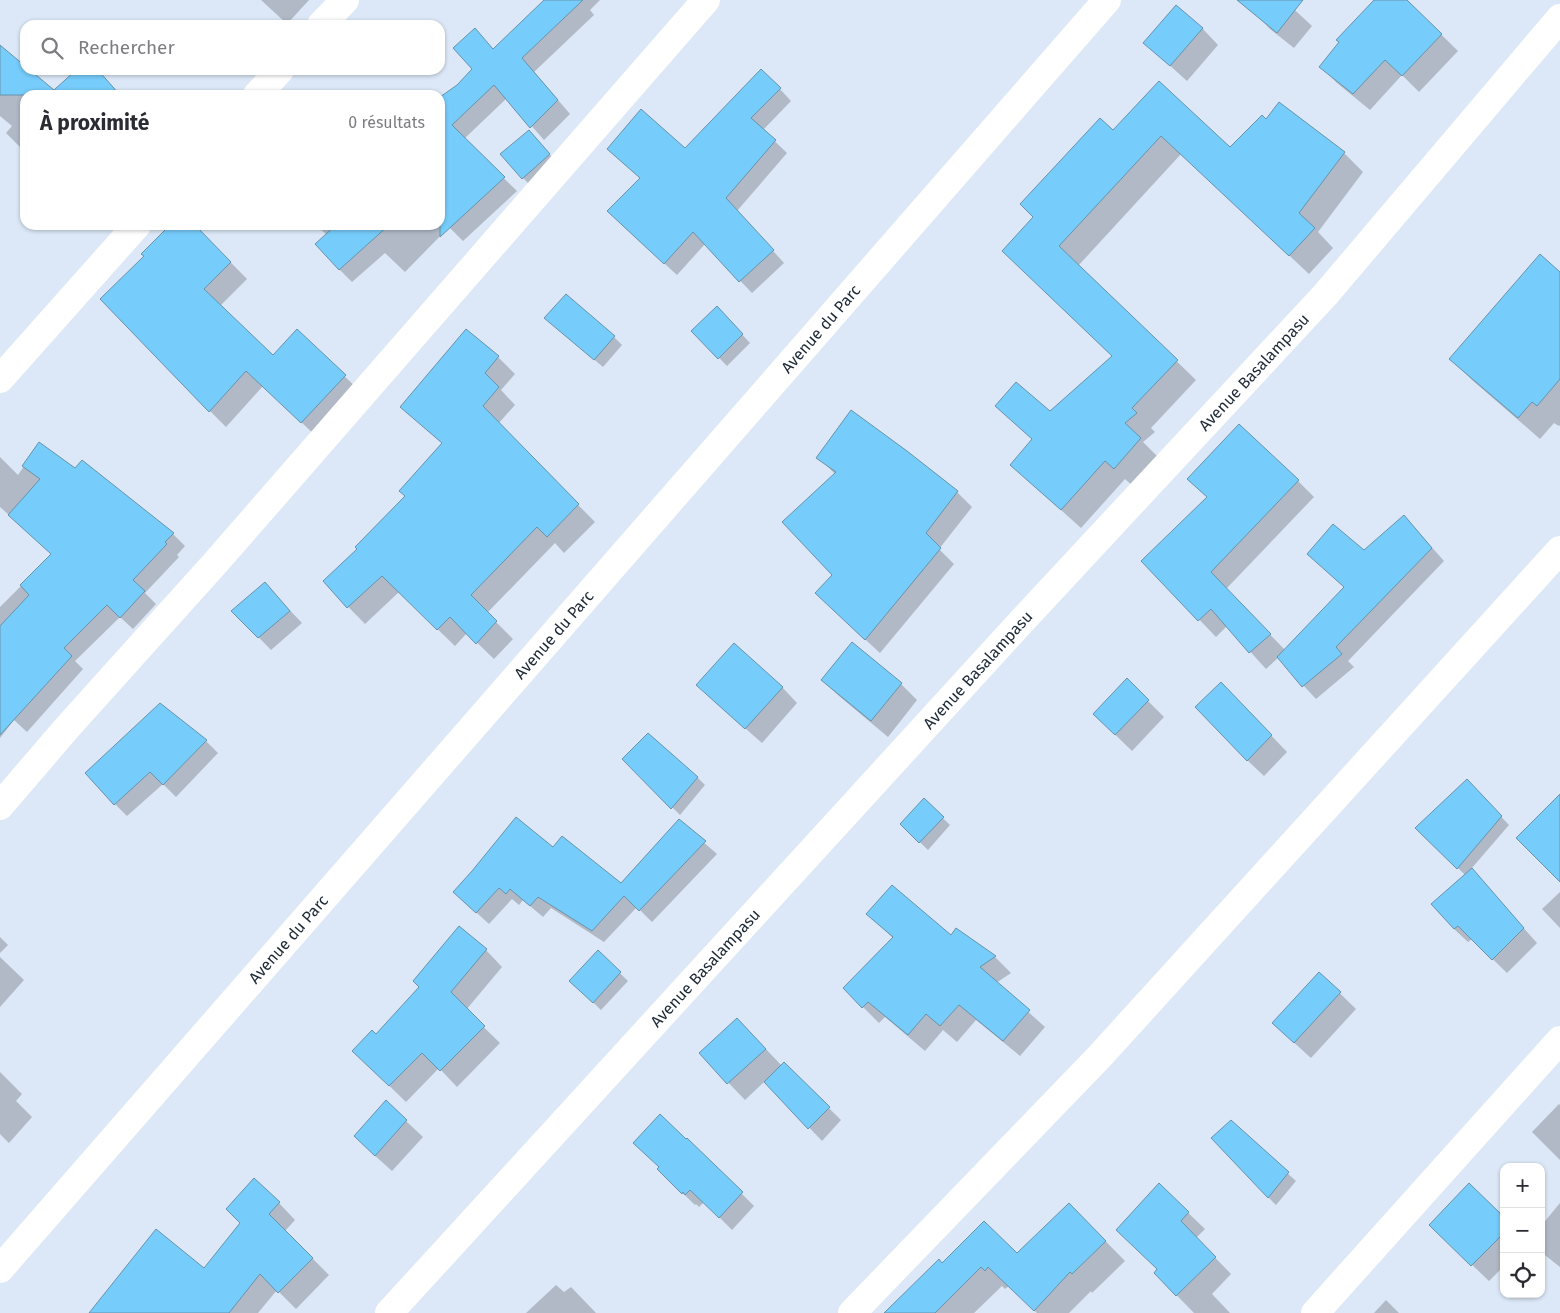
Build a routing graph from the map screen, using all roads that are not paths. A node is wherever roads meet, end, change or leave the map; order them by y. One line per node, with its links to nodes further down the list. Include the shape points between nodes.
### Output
1 (344, 0): 5 (street)
2 (706, 0): 11 (street)
3 (1107, 0): 13 (street, Avenue du Parc)
4 (1560, 18): 14 (street, Avenue Basalampasu, via 1326,294 1008,636)
5 (326, 20)
6 (275, 75): 7 (street)
7 (262, 90)
8 (133, 230): 9 (street)
9 (0, 379)
10 (1560, 550): 15 (street, via 1100,1056)
11 (0, 806)
12 (1560, 1040): 16 (street)
13 (0, 1269)
14 (389, 1313)
15 (852, 1313)
16 (1315, 1313)

